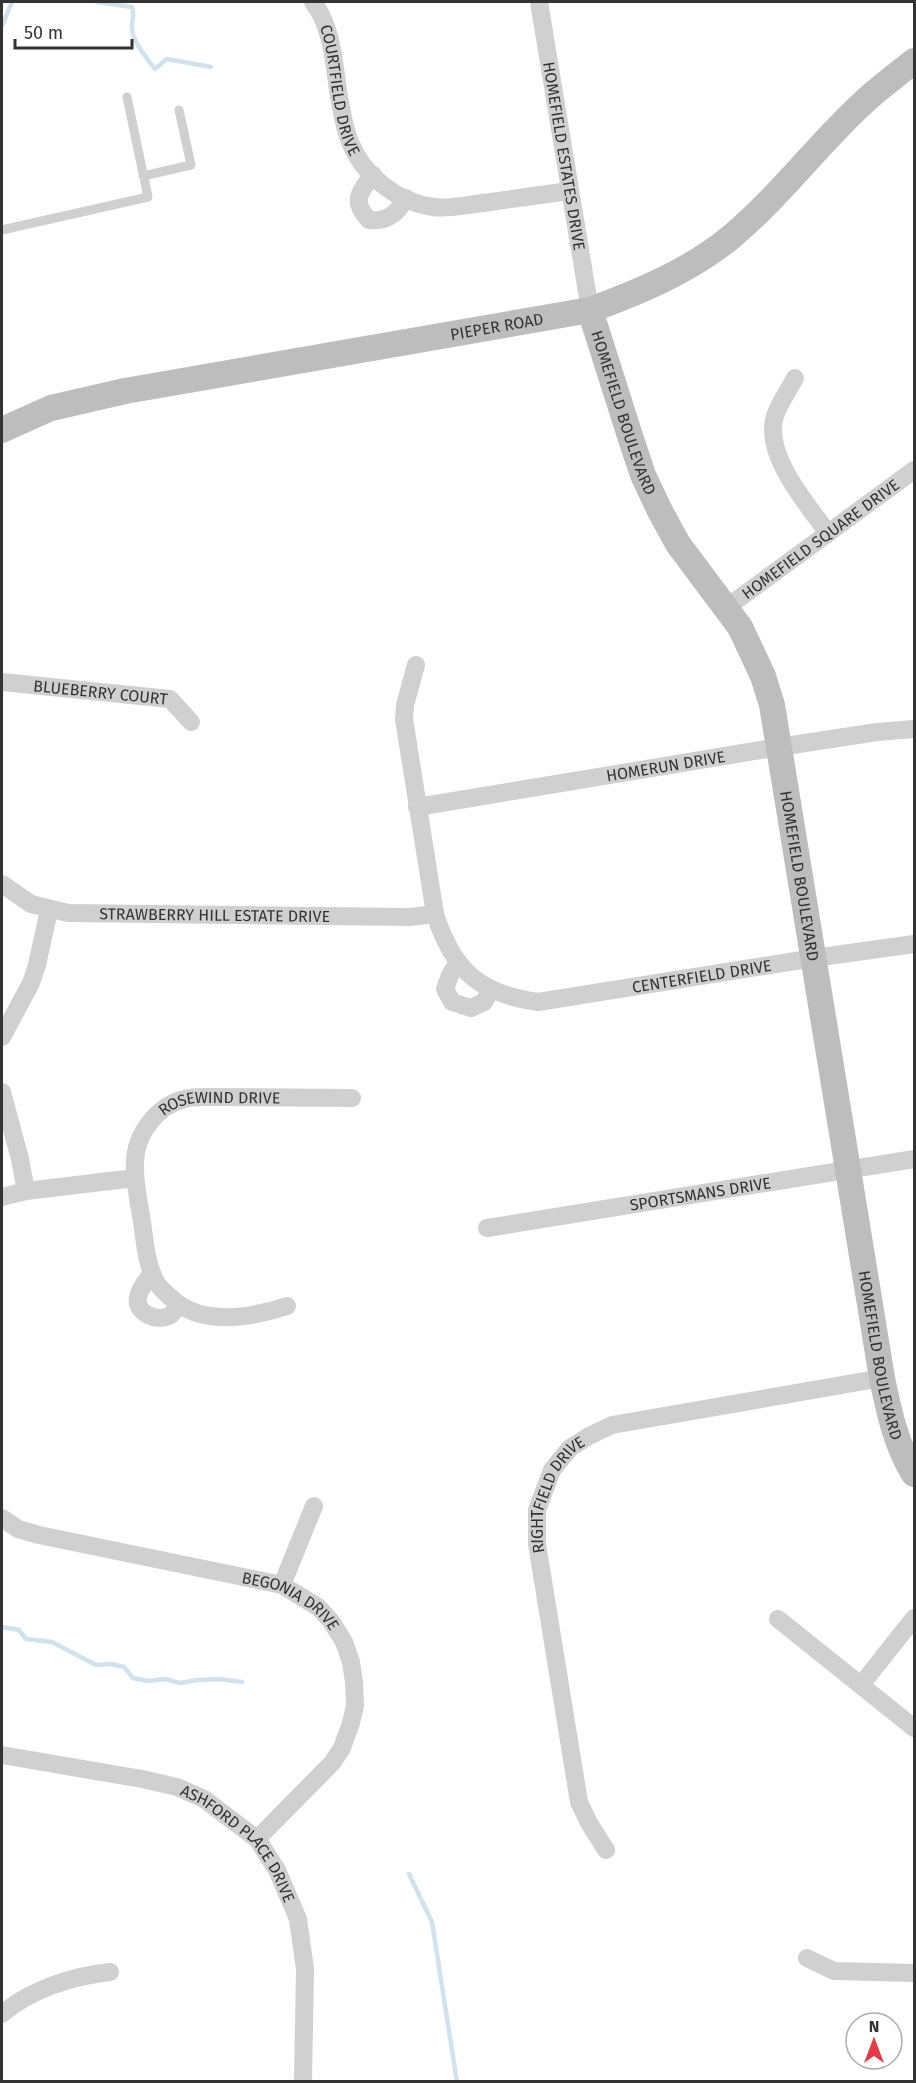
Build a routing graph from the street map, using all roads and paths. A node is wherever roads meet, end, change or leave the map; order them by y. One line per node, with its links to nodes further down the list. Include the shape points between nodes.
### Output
1 (313, 2): 6 (street, COURTFIELD DRIVE, via 328,32 343,122 359,159)
2 (539, 2): 8 (street, HOMEFIELD ESTATES DRIVE)
3 (915, 61): 11 (street, PIEPER ROAD, via 865,101 730,238 685,268 636,293)
4 (127, 97): 7 (lane)
5 (179, 110): 7 (lane, via 190,165)
6 (373, 175): 9 (street, COURTFIELD DRIVE, via 382,186); 9 (street, COURTFIELD DRIVE, via 362,188 358,201 359,210 369,220 388,218)
7 (143, 176): 10 (lane, via 148,197)
8 (569, 192): 9 (street, COURTFIELD DRIVE, via 462,206 433,207); 11 (street, HOMEFIELD ESTATES DRIVE)
9 (406, 198)
10 (2, 230)
11 (590, 310): 13 (street, PIEPER ROAD, via 125,391 51,408); 16 (street, HOMEFIELD BOULEVARD, via 647,484 678,544)
12 (795, 378): 15 (street, via 774,417 774,441 791,482)
13 (2, 425)
14 (915, 470): 15 (street, HOMEFIELD SQUARE DRIVE)
15 (828, 533): 16 (street, HOMEFIELD SQUARE DRIVE)
16 (726, 608): 21 (street, HOMEFIELD BOULEVARD, via 740,627 763,676)
17 (416, 665): 22 (street, CENTERFIELD DRIVE, via 404,719)
18 (2, 682): 19 (street, BLUEBERRY COURT, via 170,699)
19 (191, 722)
20 (915, 729): 21 (street, HOMERUN DRIVE)
21 (779, 747): 22 (street, HOMERUN DRIVE); 27 (street, HOMEFIELD BOULEVARD)
22 (417, 807): 25 (street, CENTERFIELD DRIVE)
23 (2, 884): 24 (street, STRAWBERRY HILL ESTATE DRIVE, via 31,904)
24 (49, 910): 25 (street, STRAWBERRY HILL ESTATE DRIVE, via 410,917); 30 (street, via 31,983)
25 (435, 914): 28 (street, CENTERFIELD DRIVE, via 442,938)
26 (915, 944): 27 (street, CENTERFIELD DRIVE)
27 (814, 958): 29 (street, CENTERFIELD DRIVE, via 538,1002); 34 (street, HOMEFIELD BOULEVARD)
28 (458, 963): 29 (street, CENTERFIELD DRIVE); 29 (street, via 445,989 452,1002 471,1008 484,1002)
29 (491, 989)
30 (2, 1037)
31 (2, 1092): 36 (street)
32 (352, 1098): 35 (street, ROSEWIND DRIVE, via 184,1099 154,1117 144,1131 137,1143)
33 (915, 1159): 34 (street, SPORTSMANS DRIVE)
34 (848, 1169): 38 (street, SPORTSMANS DRIVE); 42 (street, HOMEFIELD BOULEVARD)
35 (135, 1178): 36 (street); 39 (street, ROSEWIND DRIVE, via 148,1264)
36 (26, 1191): 37 (street)
37 (2, 1197)
38 (487, 1228)
39 (155, 1279): 40 (street); 40 (street, via 144,1284 137,1299 146,1314 157,1318 169,1316)
40 (179, 1305): 41 (street, via 201,1315 234,1317 263,1314)
41 (287, 1305)
42 (882, 1378): 43 (street, HOMEFIELD BOULEVARD, via 900,1446); 53 (street, RIGHTFIELD DRIVE, via 612,1425 570,1448 552,1470 537,1509 537,1544 579,1802)
43 (915, 1474)
44 (314, 1506): 46 (street)
45 (2, 1518): 46 (street, BEGONIA DRIVE, via 18,1529 39,1535)
46 (282, 1585): 52 (street, BEGONIA DRIVE, via 318,1607 344,1642 351,1662 355,1706 342,1748 332,1763)
47 (915, 1618): 49 (street)
48 (778, 1619): 49 (street)
49 (861, 1685): 50 (street)
50 (915, 1728)
51 (2, 1755): 52 (street, ASHFORD PLACE DRIVE, via 177,1787 204,1799)
52 (257, 1839): 58 (street, ASHFORD PLACE DRIVE, via 277,1870 298,1918 305,1969)
53 (606, 1850)
54 (807, 1958): 56 (street, via 834,1971)
55 (110, 1972): 57 (street, via 66,1980)
56 (915, 1973)
57 (3, 2010)
58 (303, 2082)

